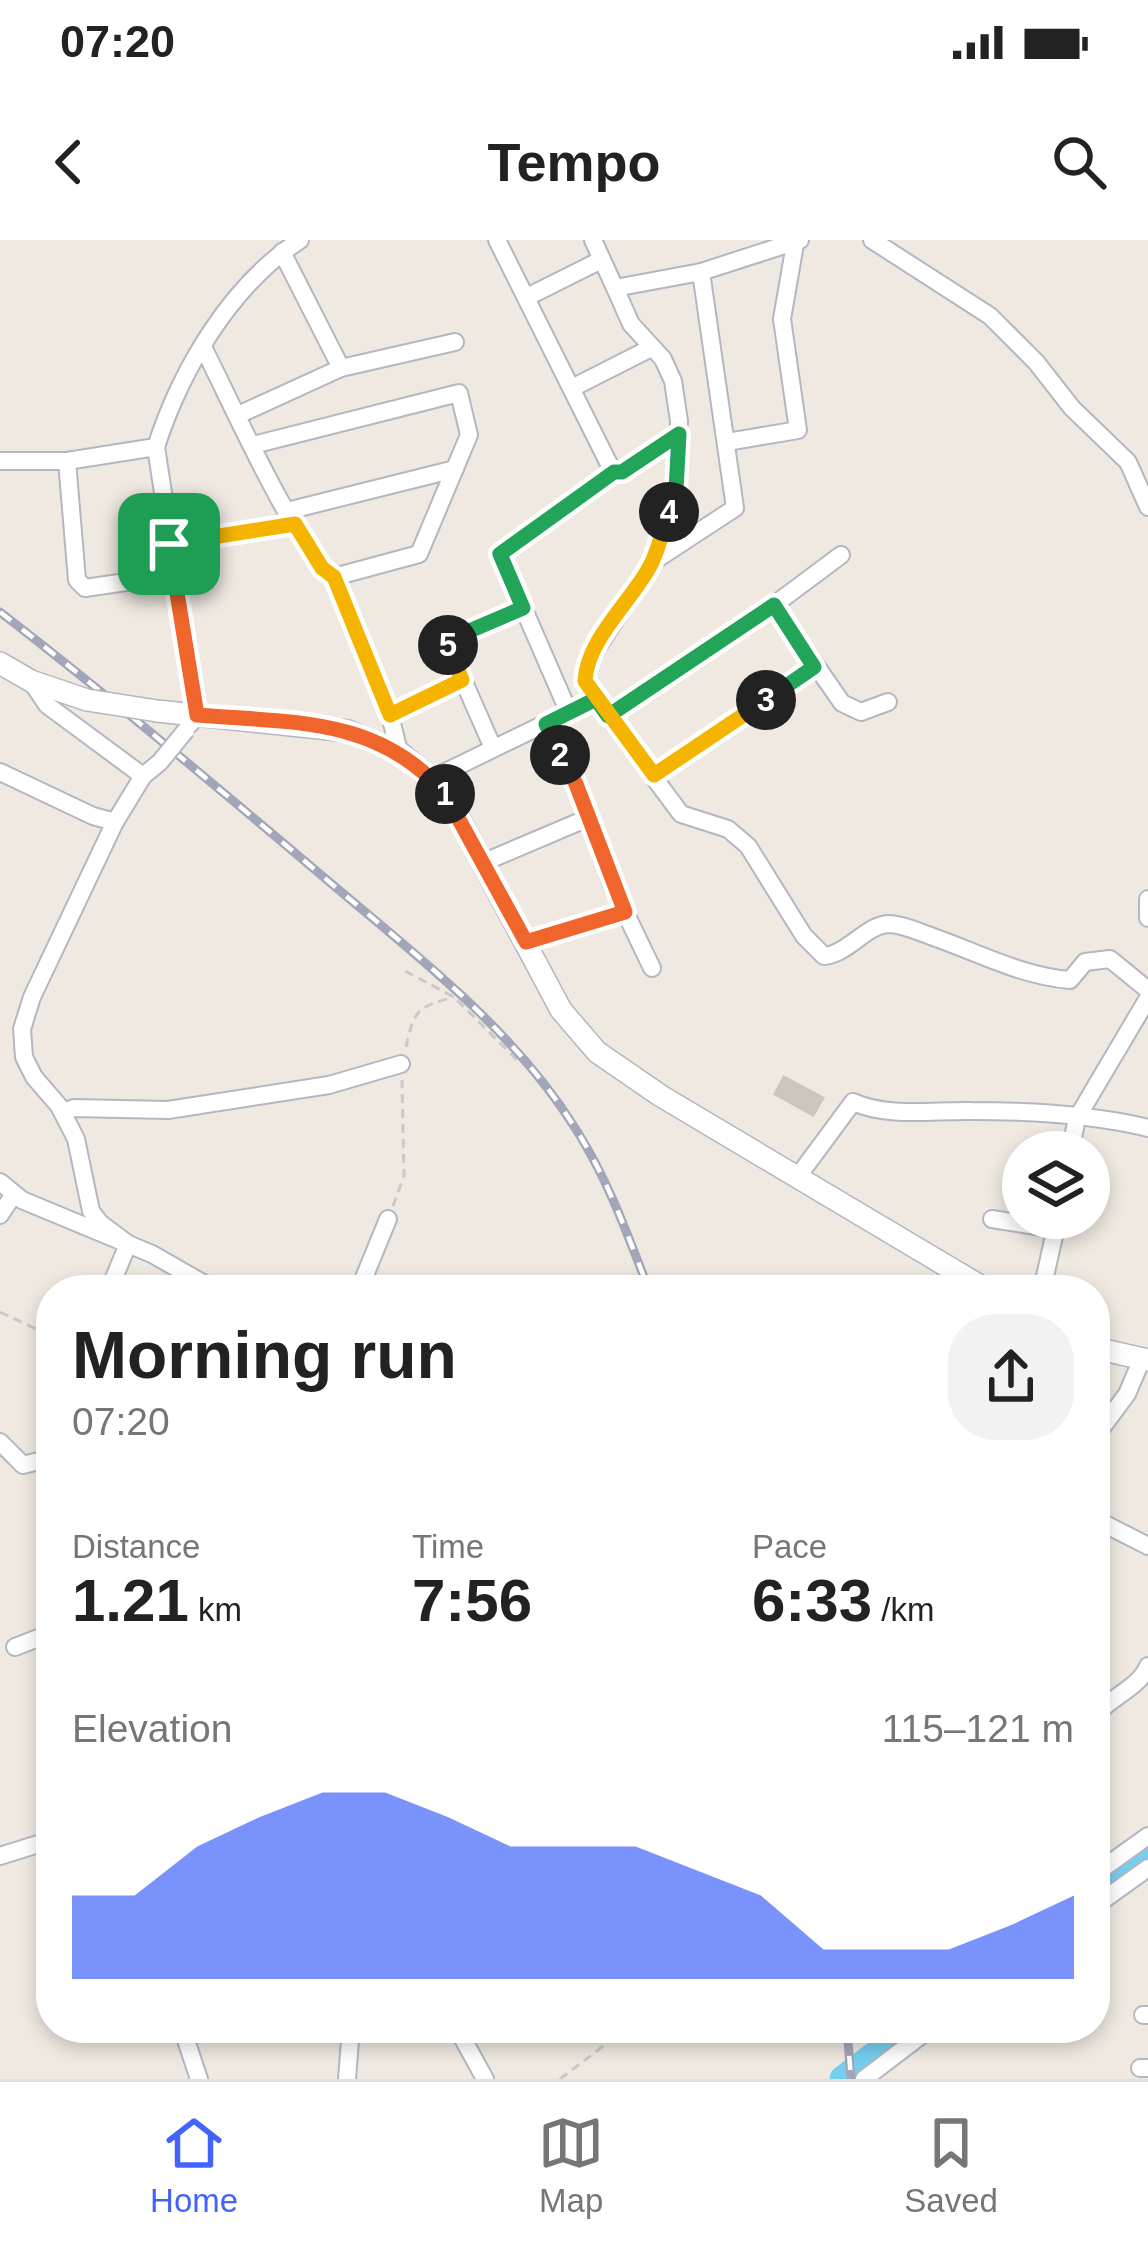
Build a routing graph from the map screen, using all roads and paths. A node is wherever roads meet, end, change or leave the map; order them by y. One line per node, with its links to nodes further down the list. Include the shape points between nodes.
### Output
1 (300, 240): 6 (street)
2 (497, 240): 10 (street)
3 (593, 240): 7 (street)
4 (872, 240): 25 (street, via 990,316 1128,462)
5 (798, 242): 8 (street); 18 (street, via 782,319 798,430)
6 (282, 252): 12 (street); 14 (street)
7 (601, 260): 9 (street); 10 (street)
8 (700, 272): 9 (street); 18 (street)
9 (616, 288): 13 (street)
10 (527, 297): 15 (street)
11 (455, 341): 14 (street)
12 (203, 347): 16 (street); 20 (street)
13 (652, 348): 15 (street); 17 (street, via 673,381)
14 (341, 368): 16 (street)
15 (572, 388): 24 (street)
16 (238, 415): 19 (street)
17 (679, 434): 24 (street); 29 (street, via 676,490)
18 (727, 442): 29 (street, via 735,508)
19 (254, 445): 23 (street, via 460,393 469,435); 26 (street)
20 (156, 447): 22 (street); 27 (street)
21 (1, 459): 22 (street)
22 (67, 461): 30 (street, via 76,580 85,588)
23 (455, 469): 26 (street); 31 (street, via 418,554)
24 (614, 472): 33 (street, via 500,554)
25 (1148, 507)
26 (291, 517): 27 (street); 31 (street)
27 (169, 544): 30 (street)
28 (841, 555): 32 (street)
29 (652, 562): 38 (street, via 586,665)
30 (174, 575): 43 (street)
31 (334, 577): 41 (street)
32 (774, 605): 35 (street); 42 (street)
33 (523, 608): 37 (street, via 446,641); 40 (street)
34 (0, 663): 36 (street)
35 (814, 667): 39 (street, via 842,703 861,712); 48 (street)
36 (31, 680): 43 (street, bridge); 49 (street, via 47,705)
37 (462, 680): 41 (street); 45 (street)
38 (596, 699): 40 (street); 42 (street)
39 (889, 702)
40 (569, 713): 44 (street)
41 (390, 715): 46 (street)
42 (608, 716): 48 (street)
43 (191, 722): 46 (street, via 348,730); 49 (street, bridge)
44 (546, 724): 45 (street); 51 (street)
45 (493, 748): 50 (street)
46 (398, 752): 50 (street)
47 (0, 772): 52 (street)
48 (654, 775): 60 (street, via 681,814 748,846 824,956 885,924 1044,978 1070,980 1085,962 1110,959)
49 (143, 776): 52 (street)
50 (431, 779): 53 (street)
51 (588, 818): 53 (street); 55 (street)
52 (115, 822): 64 (street, via 22,1029 24,1057)
53 (482, 863): 57 (street)
54 (1148, 899): 56 (street)
55 (625, 912): 57 (street); 58 (street)
56 (1148, 918)
57 (526, 942): 68 (street, via 561,1010 597,1052)
58 (652, 968)
59 (405, 971): 61 (path)
60 (1148, 994): 65 (street)
61 (454, 998): 62 (path); 63 (path, via 415,1014)
62 (518, 1061)
63 (401, 1064): 64 (street, via 329,1085 168,1110); 71 (path, via 404,1176)
64 (63, 1112): 75 (street, via 91,1210)
65 (1077, 1118): 66 (street); 67 (street); 68 (street, via 877,1111 853,1102)
66 (1148, 1128)
67 (1074, 1131)
68 (799, 1174): 79 (street)
69 (7, 1188): 70 (street); 75 (street)
70 (0, 1215)
71 (388, 1219): 78 (street)
72 (992, 1219): 73 (street)
73 (1002, 1220)
74 (1053, 1239): 80 (street)
75 (128, 1244): 76 (street); 77 (street)
76 (115, 1275)
77 (187, 1275)
78 (365, 1275)
79 (963, 1275)
80 (1045, 1275)
81 (0, 1312): 82 (path)
82 (36, 1329)
83 (1110, 1352): 84 (street)
84 (1145, 1360): 85 (street)
85 (1110, 1417)
86 (0, 1442): 87 (street, via 23,1465)
87 (36, 1462)
88 (1110, 1527): 89 (street)
89 (1148, 1546)
90 (36, 1639): 91 (street)
91 (14, 1647)
92 (1146, 1674): 93 (street)
93 (1110, 1699)
94 (1148, 1836): 97 (street)
95 (36, 1845): 96 (street)
96 (0, 1856)
97 (1110, 1863)
98 (1148, 1868): 99 (street)
99 (1110, 1895)
100 (187, 2043): 105 (street)
101 (350, 2043): 106 (street)
102 (465, 2043): 107 (street)
103 (607, 2043): 108 (path)
104 (911, 2043): 109 (street)
105 (200, 2079)
106 (347, 2079)
107 (484, 2079)
108 (560, 2079)
109 (864, 2079)

